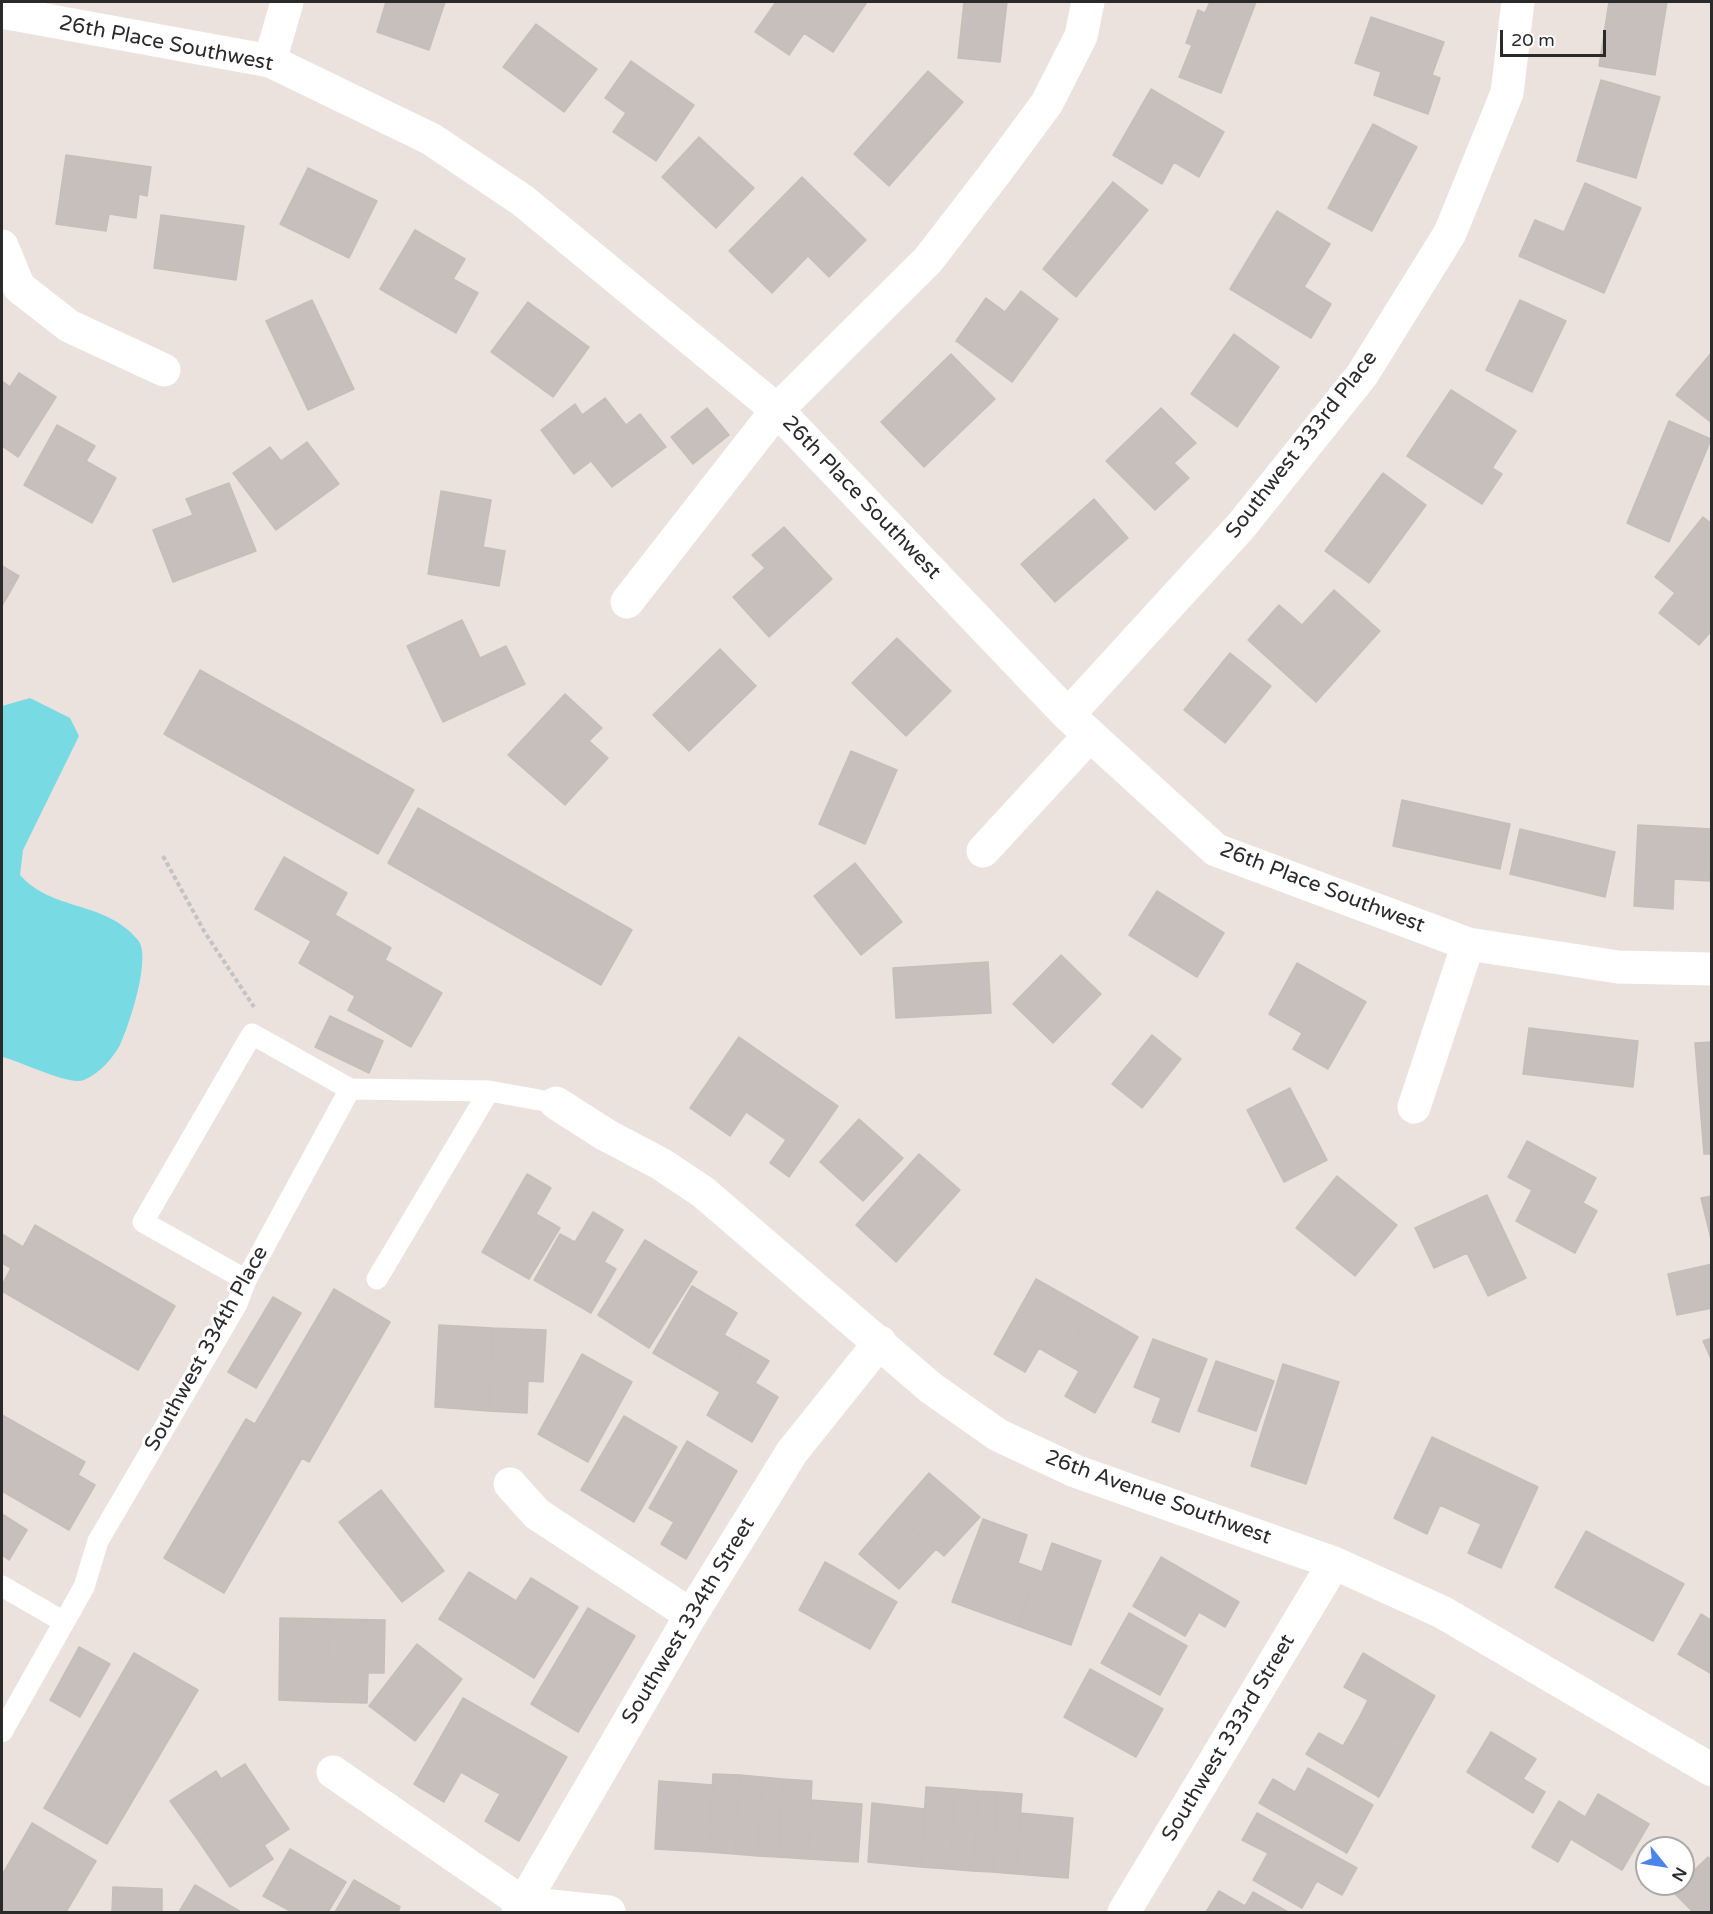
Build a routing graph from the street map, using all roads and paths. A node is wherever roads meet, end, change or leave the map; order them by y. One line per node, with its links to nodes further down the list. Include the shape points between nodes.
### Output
1 (287, 2): 5 (street)
2 (1088, 2): 8 (street, via 1081,36 1047,103 996,172 928,260)
3 (1518, 2): 10 (street, Southwest 333rd Place, via 1507,93 1454,222 1362,375)
4 (2, 12): 5 (street, 26th Place Southwest)
5 (270, 61): 8 (street, 26th Place Southwest, via 431,139 522,200)
6 (2, 246): 7 (street, via 19,287 69,326)
7 (164, 370)
8 (777, 410): 9 (street); 10 (street, 26th Place Southwest)
9 (627, 602)
10 (1079, 725): 11 (street, Southwest 333rd Place); 13 (street, 26th Place Southwest, via 1216,850)
11 (983, 851)
12 (163, 856): 15 (path, via 204,931)
13 (1468, 944): 14 (street, 26th Place Southwest, via 1618,966); 19 (street)
14 (1712, 969)
15 (282, 1051): 16 (lane); 21 (lane, via 252,1034 143,1222)
16 (350, 1089): 17 (lane); 21 (lane, Southwest 334th Place)
17 (489, 1091): 18 (lane); 20 (lane)
18 (556, 1103): 22 (street, 26th Avenue Southwest, via 703,1192)
19 (1414, 1107)
20 (376, 1279)
21 (246, 1280): 27 (lane, Southwest 334th Place, via 237,1304 98,1541 84,1587)
22 (880, 1342): 24 (street, 26th Avenue Southwest, via 931,1388 998,1435 1075,1472); 26 (street, Southwest 334th Street, via 792,1452)
23 (510, 1484): 26 (street, via 537,1514)
24 (1334, 1563): 29 (street, 26th Avenue Southwest, via 1442,1612); 33 (street, Southwest 333rd Street)
25 (2, 1586): 27 (lane)
26 (691, 1615): 31 (street, Southwest 334th Street)
27 (64, 1622): 28 (lane, Southwest 334th Place)
28 (2, 1732)
29 (1712, 1770)
30 (333, 1772): 31 (street)
31 (521, 1908): 32 (street)
32 (609, 1912)
33 (1124, 1912)

